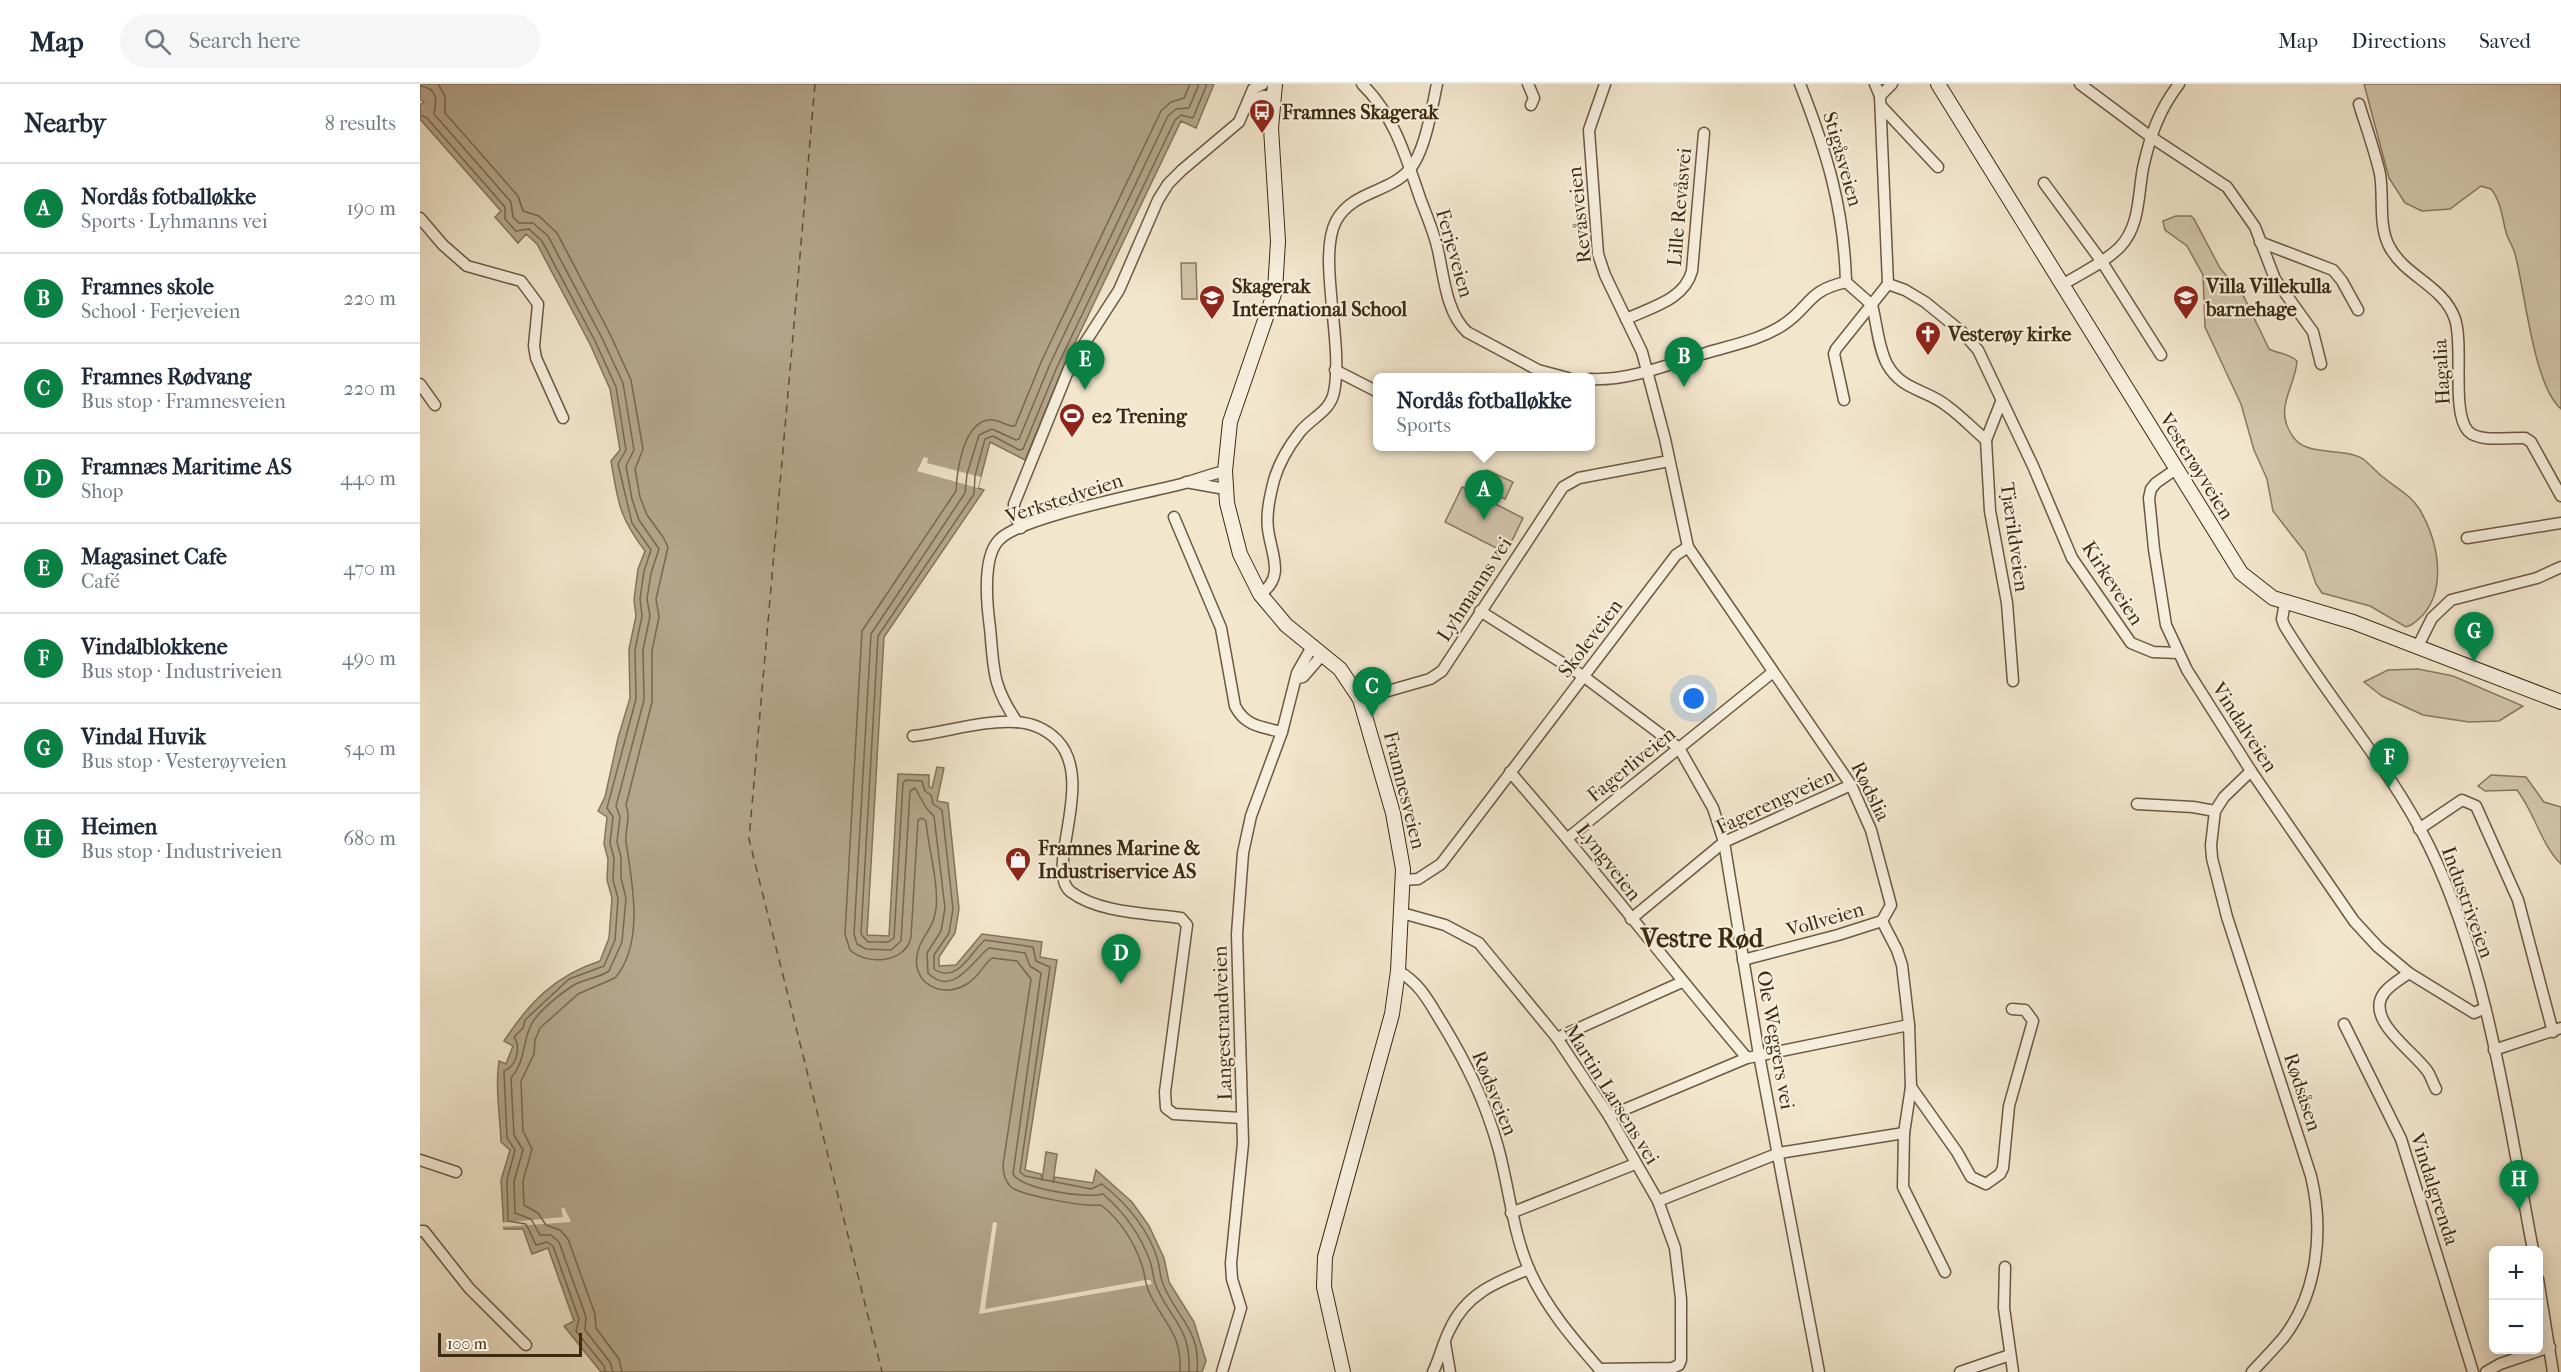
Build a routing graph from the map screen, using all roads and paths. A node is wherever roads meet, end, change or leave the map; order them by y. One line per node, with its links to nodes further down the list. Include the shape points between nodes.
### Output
1 (1263, 84): 13 (street, via 1253,89)
2 (1362, 84): 20 (street, Ferjeveien, via 1380,103)
3 (1437, 84): 20 (street, via 1419,154)
4 (1528, 84): 16 (street, via 1534,98)
5 (1605, 84): 30 (street, Revåsveien, via 1589,130 1595,226 1605,275)
6 (1800, 84): 25 (street, Stigåsveien, via 1840,204)
7 (1875, 84): 14 (street)
8 (1892, 84): 14 (street)
9 (1938, 84): 27 (main road, Vesterøyveien)
10 (2080, 84): 18 (street)
11 (2179, 84): 18 (street, via 2160,111)
12 (1274, 90): 13 (street); 46 (main road, Framnesveien, via 1271,128 1278,241 1275,291 1237,394)
13 (1249, 101): 52 (street, via 1239,122 1182,170 1158,200 1119,290 1070,366 1059,392 1014,504)
14 (1880, 101): 19 (street); 26 (street)
15 (2359, 104): 49 (street, Hagalia, via 2380,173 2387,243 2404,265 2441,295 2454,318 2463,425 2477,436 2525,438 2531,442)
16 (1531, 105)
17 (1704, 133): 30 (street, Lille Revåsvei, via 1689,282 1675,296)
18 (2151, 137): 23 (street, via 2227,187 2255,227); 24 (street, via 2132,229 2120,247)
19 (1938, 167)
20 (1410, 169): 33 (street, via 1344,209 1330,237); 35 (street, Ferjeveien, via 1437,245 1451,307 1460,325)
21 (2044, 183): 24 (street)
22 (420, 218): 42 (street, via 467,266 521,281 538,304 536,358)
23 (2260, 242): 29 (street, via 2333,270); 32 (street, via 2275,279 2313,332)
24 (2102, 262): 27 (street); 31 (street)
25 (1846, 282): 28 (street); 34 (street, via 1824,287 1785,324 1765,335)
26 (1888, 284): 28 (street); 40 (street, Kirkeveien, via 1926,302 1962,332 1987,365)
27 (2062, 285): 45 (main road, Vesterøyveien)
28 (1872, 305): 39 (street, via 1834,354); 43 (street, via 1888,365 1910,389 1929,394 1948,406)
29 (2358, 310)
30 (1626, 318): 34 (street, Revåsveien)
31 (2162, 355)
32 (2321, 364)
33 (1335, 370): 38 (street); 56 (street, via 1330,404 1300,432 1274,478 1268,529 1276,575 1272,586)
34 (1648, 370): 36 (street); 44 (street)
35 (1549, 373)
36 (1595, 379)
37 (420, 384): 41 (street)
38 (1373, 390)
39 (1844, 400)
40 (2001, 402): 43 (street, Tjærildveien); 61 (street, Kirkeveien, via 2072,558 2131,643 2153,652)
41 (435, 405)
42 (563, 418)
43 (1986, 440): 64 (street, Tjærildveien, via 1990,511 2007,603)
44 (1670, 461): 54 (street); 58 (street, Lyhmanns vei, via 1579,478 1563,487)
45 (2176, 469): 57 (main road, Vesterøyveien, via 2241,573 2259,590); 61 (street, Vindalveien, via 2151,489 2149,498 2160,594 2166,625)
46 (1225, 471): 47 (street, Verkstedveien); 48 (main road, Framnesveien)
47 (1186, 482): 48 (street, Verkstedveien); 52 (street, Verkstedveien)
48 (1225, 489): 56 (main road, Framnesveien, via 1240,554)
49 (2561, 496)
50 (1174, 517): 68 (street, via 1221,628 1240,717 1252,725)
51 (2561, 523): 53 (street)
52 (1021, 528): 67 (street, Verkstedveien, via 1007,533 993,548 987,584 996,684)
53 (2467, 538)
54 (1688, 546): 62 (street, Rødslia); 63 (street, Skoleveien, via 1676,555)
55 (2561, 567): 59 (street, via 2537,578 2451,600 2432,618)
56 (1260, 594): 60 (main road, Framnesveien, via 1280,619)
57 (2286, 603): 59 (main road, Vesterøyveien, via 2337,616); 76 (street, Industriveien, via 2282,619 2289,633)
58 (1480, 611): 63 (street, Ole Weggers vei); 65 (street, Lyhmanns vei, via 1437,675)
59 (2418, 646): 66 (main road, Vesterøyveien)
60 (1318, 650): 65 (main road, Framnesveien, via 1350,681); 68 (street, Langestrandveien, via 1297,674)
61 (2178, 653): 71 (street, Vindalveien)
62 (1773, 672): 70 (street, Fagerliveien); 73 (street, Rødslia)
63 (1583, 676): 70 (street, Ole Weggers vei); 72 (street, Skoleveien)
64 (2013, 681)
65 (1360, 699): 79 (main road, Framnesveien, via 1393,813)
66 (2561, 702)
67 (1017, 722): 69 (street); 99 (street, via 1038,727 1054,738 1073,769 1064,885 1103,906 1181,918 1187,925 1165,1092 1168,1112)
68 (1282, 732): 99 (street, Langestrandveien, via 1247,829 1239,892)
69 (913, 736)
70 (1678, 748): 77 (street, Fagerliveien); 78 (street, Ole Weggers vei, via 1713,808)
71 (2251, 771): 75 (street); 85 (street, Vindalveien, via 2354,921)
72 (1510, 772): 77 (street, Lyngveien); 79 (street, Skoleveien, via 1441,864 1418,879)
73 (1851, 785): 78 (street, Fagerengveien); 82 (street, Rødslia, via 1871,830 1891,905)
74 (2138, 804): 75 (street)
75 (2215, 811): 126 (street, Rødsåsen, via 2211,845 2215,875 2311,1176 2317,1210 2317,1243 2304,1303 2284,1336)
76 (2419, 829): 87 (street, Industriveien, via 2467,942); 91 (street, via 2462,800 2476,806 2518,900)
77 (1568, 838): 81 (street, Lyngveien)
78 (1724, 842): 81 (street, Fagerengveien); 83 (street, Ole Weggers vei)
79 (1403, 880): 80 (main road, Framnesveien)
80 (1402, 912): 84 (main road, Framnesveien); 92 (street, Martin Larsens vei, via 1445,925 1479,943)
81 (1631, 919): 86 (street, Lyngveien)
82 (1881, 921): 83 (street, Vollveien); 90 (street, via 1902,965)
83 (1743, 960): 94 (street, Ole Weggers vei)
84 (1398, 971): 106 (street, Rødsveien, via 1414,980 1423,992 1471,1071 1498,1149); 120 (main road, Framnesveien, via 1387,1037 1325,1257 1324,1287)
85 (2409, 973): 87 (street, Vindalveien, via 2474,1013); 97 (street, via 2386,990 2380,1000 2380,1011 2388,1030 2428,1072)
86 (1682, 982): 92 (street); 95 (street, Lyngveien)
87 (2485, 1008): 93 (street, Industriveien)
88 (2012, 1009): 96 (street, via 2025,1010 2032,1021 2009,1106 2003,1168 1995,1179 1986,1184 1971,1177)
89 (2344, 1024): 127 (street, Vindalgrenda, via 2401,1139)
90 (1909, 1025): 94 (street); 96 (street)
91 (2557, 1030): 93 (street)
92 (1557, 1038): 98 (street, Martin Larsens vei)
93 (2494, 1050): 108 (street, Industriveien)
94 (1759, 1055): 95 (street); 101 (street, Ole Weggers vei)
95 (1747, 1058): 98 (street)
96 (1911, 1087): 100 (street)
97 (2436, 1089)
98 (1609, 1116): 103 (street, Martin Larsens vei)
99 (1242, 1118): 119 (street, Langestrandveien, via 1231,1263 1240,1308)
100 (1904, 1132): 101 (street); 111 (street, via 1902,1187)
101 (1779, 1153): 105 (street); 123 (street, Ole Weggers vei)
102 (420, 1160): 104 (street)
103 (1635, 1164): 105 (street, Martin Larsens vei); 106 (street)
104 (456, 1172)
105 (1658, 1201): 117 (street, Martin Larsens vei, via 1679,1268 1682,1360 1672,1368)
106 (1511, 1213): 110 (street, Rødsveien)
107 (420, 1231): 114 (street)
108 (2532, 1246)
109 (2005, 1267): 116 (street, via 2004,1308)
110 (1529, 1269): 113 (street, via 1497,1280 1476,1295 1458,1315); 117 (street, Rødsveien, via 1562,1326)
111 (1945, 1272)
112 (2542, 1300): 115 (street)
113 (1445, 1342): 121 (street); 122 (street)
114 (526, 1345)
115 (2550, 1347): 118 (street); 128 (street)
116 (2010, 1355): 124 (street); 125 (street)
117 (1600, 1371)
118 (2491, 1371)
119 (1222, 1372)
120 (1343, 1372)
121 (1433, 1372)
122 (1450, 1372)
123 (1819, 1372)
124 (1960, 1372)
125 (2013, 1372)
126 (2252, 1372)
127 (2473, 1372)
128 (2553, 1372)

